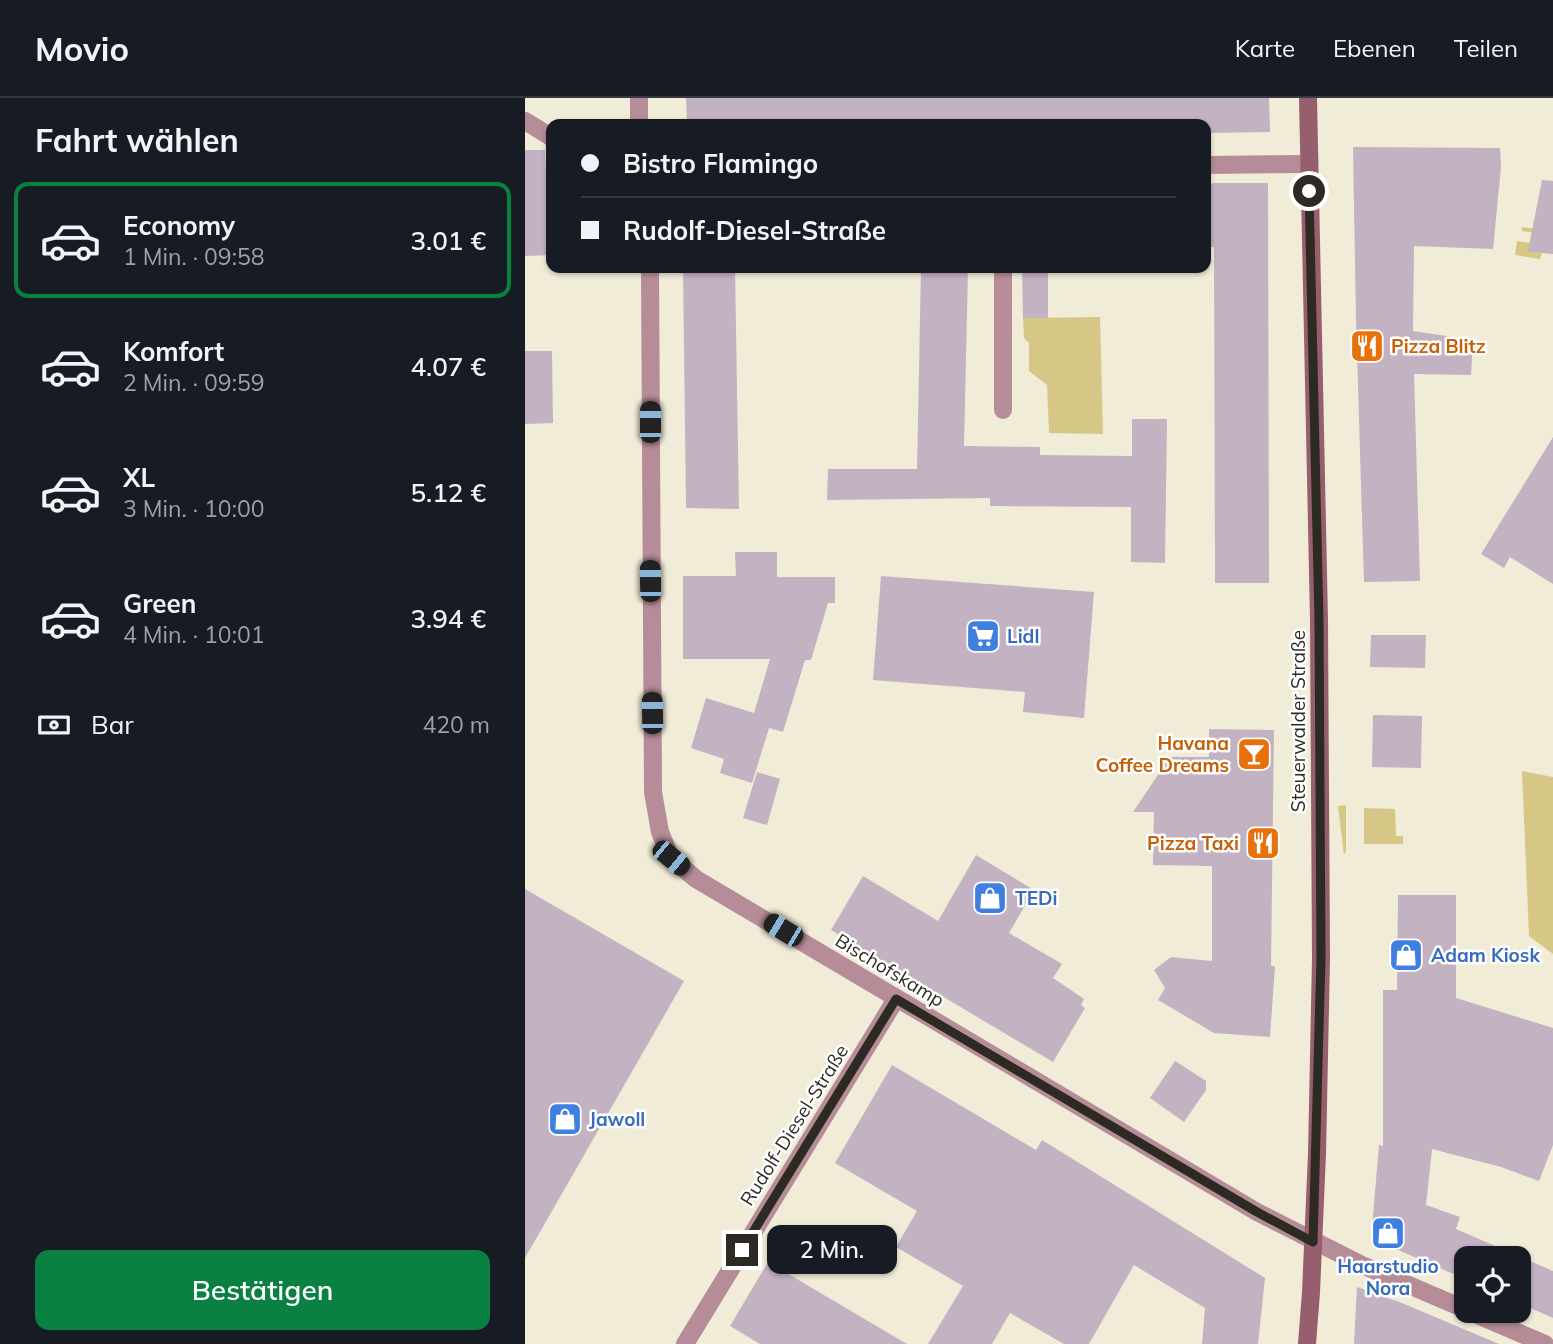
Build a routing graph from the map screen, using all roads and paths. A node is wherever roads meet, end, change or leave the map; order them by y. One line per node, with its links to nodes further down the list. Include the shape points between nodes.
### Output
1 (639, 98): 3 (street)
2 (1308, 98): 6 (street, Steuerwalder Straße)
3 (639, 119)
4 (525, 121): 5 (street)
5 (546, 134)
6 (1308, 164): 7 (street); 12 (street, Steuerwalder Straße, via 1319,620 1321,958)
7 (1211, 165)
8 (650, 273): 11 (street, Bischofskamp, via 653,792 660,832 671,858 696,879)
9 (1003, 273): 10 (street)
10 (1003, 410)
11 (896, 999): 12 (street, Bischofskamp); 15 (street, Rudolf-Diesel-Straße)
12 (1313, 1242): 13 (street, Bischofskamp); 16 (street, Steuerwalder Straße)
13 (1454, 1304)
14 (1497, 1323): 17 (street, Bischofskamp)
15 (685, 1344)
16 (1307, 1344)
17 (1545, 1344)

